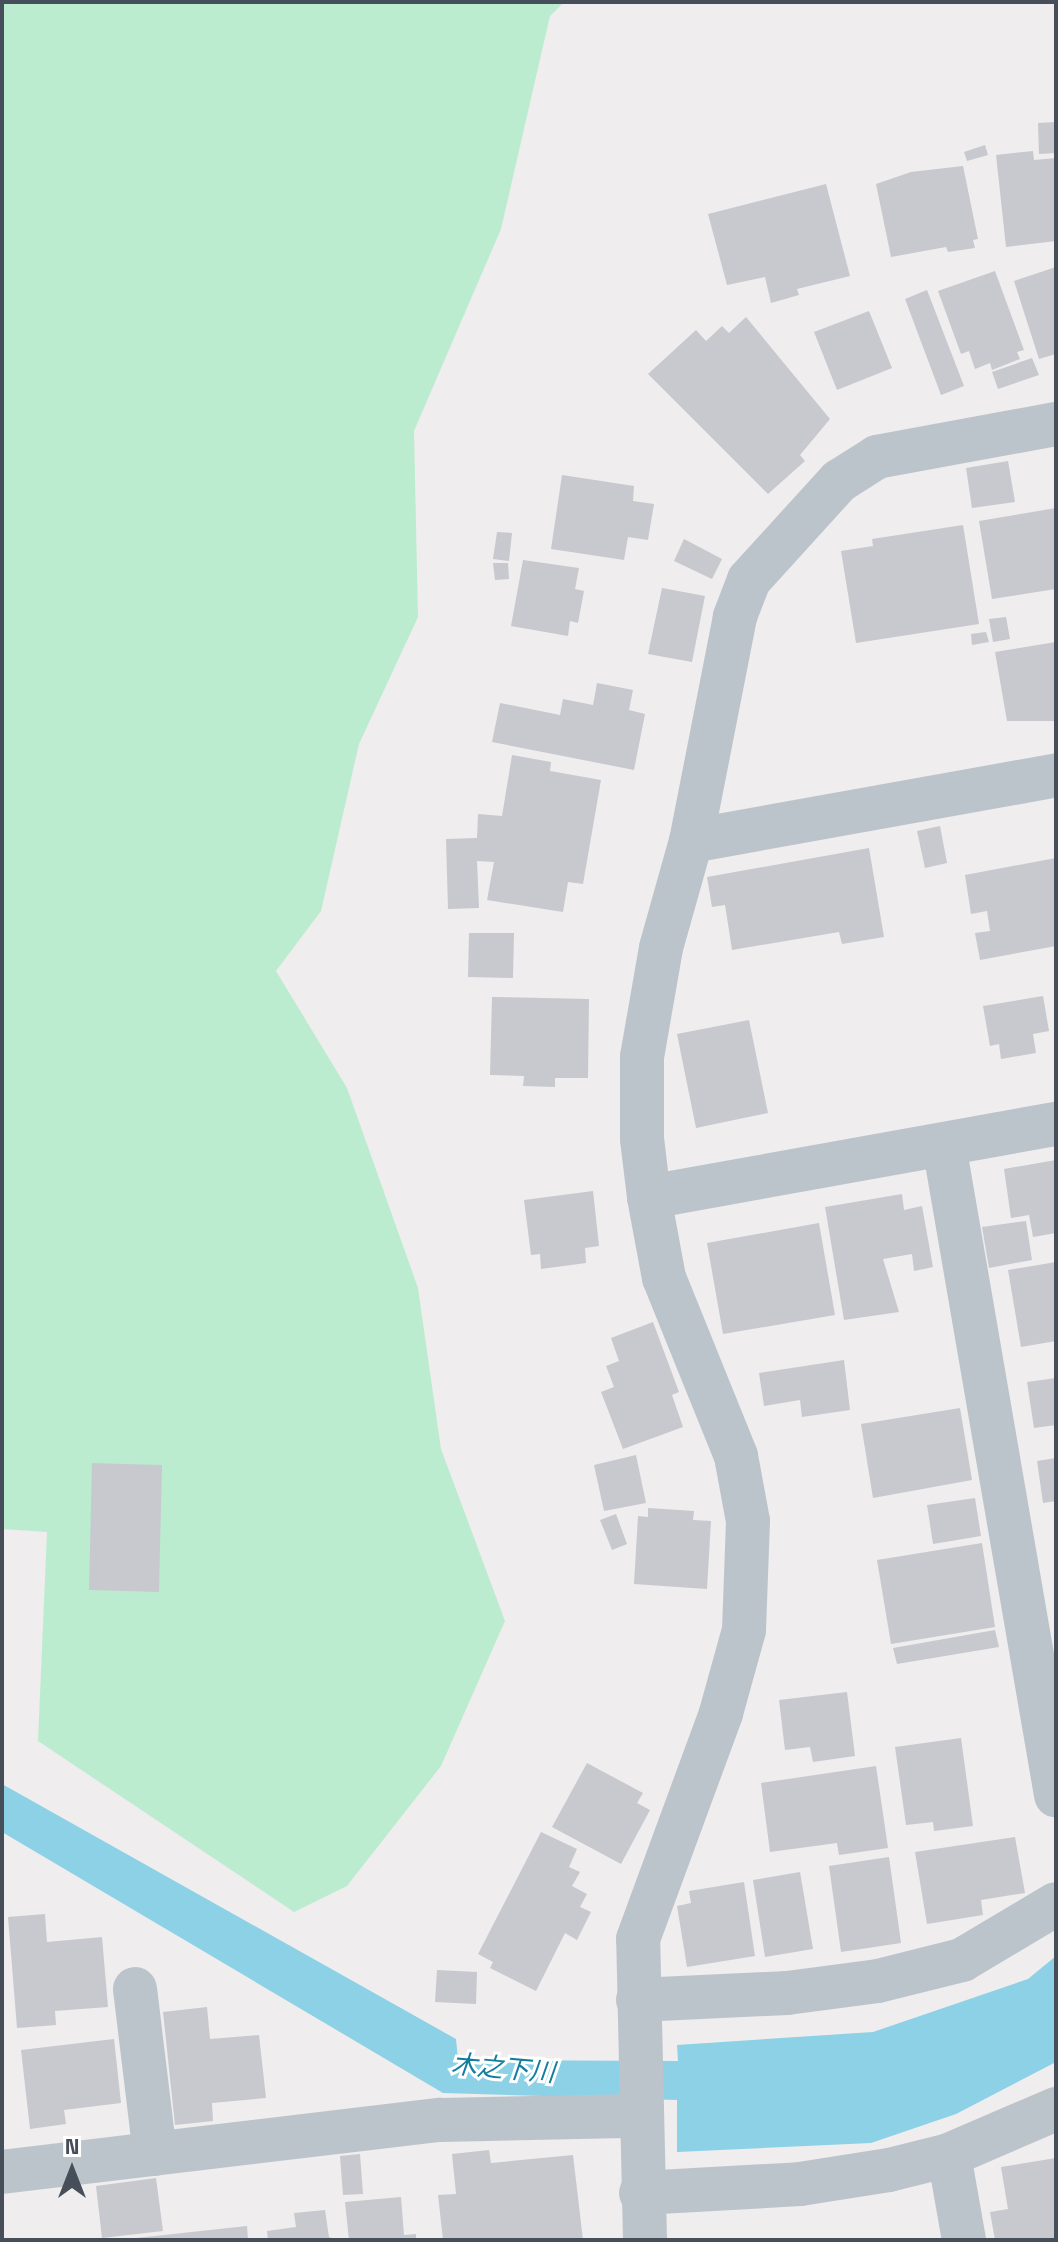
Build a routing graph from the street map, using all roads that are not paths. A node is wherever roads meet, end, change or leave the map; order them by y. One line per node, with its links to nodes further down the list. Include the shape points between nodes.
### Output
1 (1056, 424): 3 (street, via 877,457 839,481 749,580 735,617)
2 (1056, 775): 3 (street)
3 (691, 841): 6 (street, via 661,948 642,1057 642,1139)
4 (1056, 1124): 5 (street)
5 (944, 1145): 6 (street); 7 (street)
6 (649, 1197): 10 (street, via 664,1278 736,1456 748,1521 744,1630 721,1713 638,1939)
7 (1056, 1795)
8 (1056, 1904): 10 (street, via 962,1960 878,1981)
9 (135, 1989): 13 (street)
10 (638, 2014): 11 (street)
11 (638, 2108): 13 (street, via 441,2120); 16 (street)
12 (1056, 2109): 14 (street)
13 (155, 2154): 15 (street)
14 (949, 2155): 16 (street, via 800,2184); 18 (street)
15 (2, 2172)
16 (641, 2193): 17 (street)
17 (645, 2240)
18 (964, 2240)

